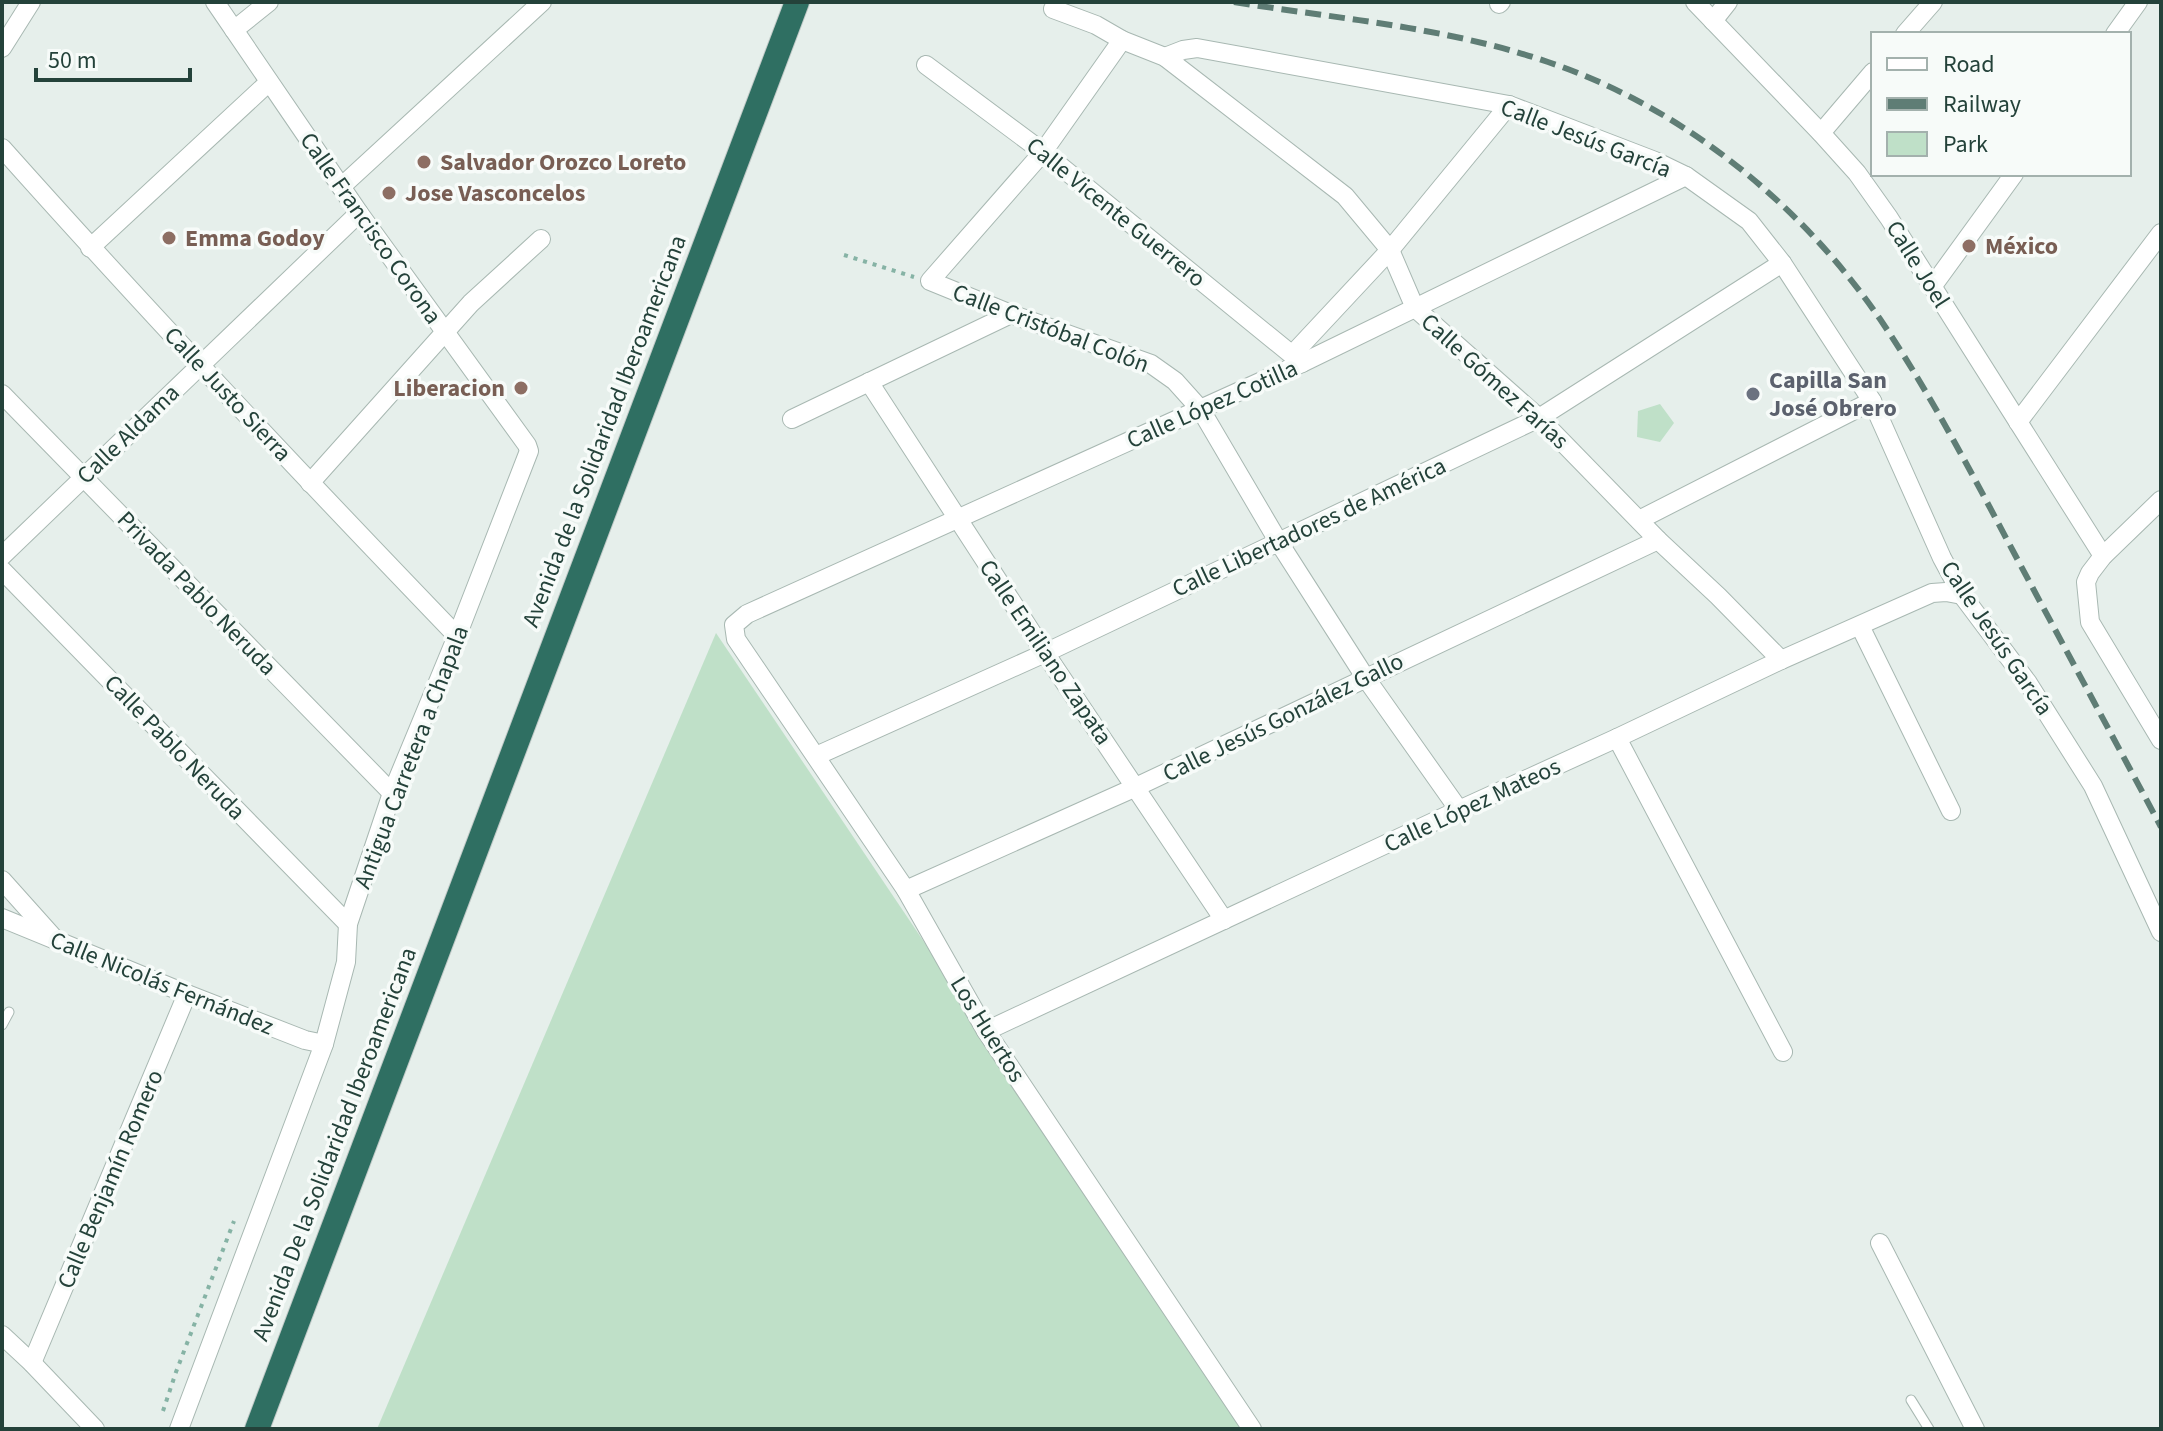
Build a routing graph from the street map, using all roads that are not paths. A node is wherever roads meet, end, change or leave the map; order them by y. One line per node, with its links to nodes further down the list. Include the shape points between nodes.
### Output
1 (215, 2): 12 (street, Calle Francisco Corona)
2 (269, 2): 12 (street)
3 (542, 2): 27 (street)
4 (797, 2): 72 (highway, Avenida de la Solidaridad Iberoamericana)
5 (1695, 2): 11 (street, Calle Joel)
6 (1728, 2): 11 (street)
7 (1933, 2): 13 (street)
8 (2138, 2): 14 (street)
9 (24, 6): 16 (street)
10 (1053, 9): 15 (street, Calle Gómez Farías)
11 (1713, 21): 22 (street, Calle Joel)
12 (234, 30): 20 (street, Calle Francisco Corona)
13 (1907, 32)
14 (2116, 32)
15 (1122, 40): 17 (street, Calle Gómez Farías); 24 (street)
16 (2, 48)
17 (1165, 57): 21 (street, Calle Jesús García, via 1197,48); 32 (street, Calle Gómez Farías, via 1345,196)
18 (926, 65): 24 (street, Calle Vicente Guerrero)
19 (1871, 74): 22 (street)
20 (269, 82): 27 (street, Calle Francisco Corona); 31 (street)
21 (1509, 105): 25 (street, Calle Jesús García); 32 (street)
22 (1821, 133): 34 (street, Calle Joel, via 1857,173)
23 (2, 148): 31 (street, Calle Justo Sierra)
24 (1043, 152): 36 (street, Calle Cristóbal Colón, via 930,281); 38 (street, Calle Vicente Guerrero)
25 (1686, 176): 33 (street, Calle Jesús García, via 1749,221); 35 (street, Calle López Cotilla)
26 (2013, 176): 34 (street)
27 (341, 187): 28 (street, Calle Francisco Corona)
28 (359, 213): 37 (street, Calle Francisco Corona); 39 (street, Calle Aldama)
29 (2161, 233): 46 (street)
30 (541, 239): 37 (street)
31 (90, 248): 39 (street, Calle Justo Sierra)
32 (1390, 250): 35 (street, Calle Gómez Farías); 38 (street)
33 (1782, 263): 42 (street, Calle Jesús García); 44 (street, Calle Libertadores de América)
34 (1932, 287): 46 (street, Calle Joel)
35 (1415, 308): 38 (street, Calle López Cotilla); 44 (street, Calle Gómez Farías)
36 (1011, 314): 40 (street); 43 (street, Calle Cristóbal Colón, via 1151,364)
37 (445, 334): 47 (street, Calle Francisco Corona); 49 (street)
38 (1297, 359): 43 (street, Calle López Cotilla)
39 (201, 365): 48 (street, Calle Aldama); 49 (street, Calle Justo Sierra)
40 (869, 382): 45 (street); 51 (street, Calle Emiliano Zapata)
41 (2, 394): 48 (street, Privada Pablo Neruda)
42 (1872, 401): 52 (street); 58 (street, Calle Jesús García)
43 (1201, 410): 51 (street, Calle López Cotilla); 54 (street, Calle Cristóbal Colón)
44 (1539, 418): 52 (street, Calle Gómez Farías); 54 (street, Calle Libertadores de América)
45 (792, 419)
46 (2018, 422): 56 (street, Calle Joel)
47 (529, 451): 61 (street, Antigua Carretera a Chapala)
48 (83, 477): 55 (street, Calle Aldama); 69 (street, Privada Pablo Neruda)
49 (310, 483): 61 (street, Calle Justo Sierra)
50 (2161, 500): 56 (street)
51 (958, 519): 59 (street, Calle López Cotilla, via 747,614); 62 (street, Calle Emiliano Zapata)
52 (1639, 520): 53 (street, Calle Gómez Farías)
53 (1658, 540): 63 (street, Calle Gómez Farías); 64 (street, Calle Jesús González Gallo)
54 (1278, 541): 62 (street, Calle Libertadores de América); 64 (street, Calle Cristóbal Colón)
55 (2, 556)
56 (2103, 556): 66 (street, via 2086,582 2090,622)
57 (2, 570): 77 (street, Calle Pablo Neruda)
58 (1962, 595): 60 (street, Calle López Mateos, via 1932,593); 78 (street, Calle Jesús García, via 2028,683 2093,786)
59 (734, 625): 67 (street, Los Huertos, via 736,639)
60 (1860, 626): 63 (street, Calle López Mateos); 71 (street)
61 (457, 636): 69 (street, Antigua Carretera a Chapala)
62 (1045, 653): 67 (street, Calle Libertadores de América); 68 (street, Calle Emiliano Zapata)
63 (1781, 660): 65 (street, Calle López Mateos)
64 (1365, 677): 68 (street, Calle Jesús González Gallo); 70 (street, Calle Cristóbal Colón)
65 (1617, 738): 70 (street, Calle López Mateos); 85 (street)
66 (2161, 740)
67 (816, 756): 74 (street, Los Huertos)
68 (1136, 787): 74 (street, Calle Jesús González Gallo); 76 (street, Calle Emiliano Zapata)
69 (392, 793): 77 (street, Antigua Carretera a Chapala)
70 (1459, 810): 76 (street, Calle López Mateos)
71 (1951, 811)
72 (464, 879): 92 (highway, Avenida De la Solidaridad Iberoamericana)
73 (2, 880): 79 (street)
74 (906, 890): 83 (street, Los Huertos)
75 (2, 918): 79 (street, Calle Nicolás Fernández)
76 (1224, 920): 83 (street, Calle López Mateos)
77 (348, 924): 84 (street, Antigua Carretera a Chapala, via 346,962)
78 (2161, 932)
79 (58, 942): 80 (street, Calle Nicolás Fernández)
80 (187, 994): 84 (street, Calle Nicolás Fernández); 88 (street, Calle Benjamín Romero)
81 (9, 1012): 82 (lane)
82 (2, 1025)
83 (986, 1031): 93 (street, Los Huertos)
84 (324, 1044): 91 (street, Antigua Carretera a Chapala)
85 (1783, 1052)
86 (1880, 1243): 95 (street)
87 (2, 1335): 88 (street)
88 (32, 1363): 90 (street)
89 (1911, 1400): 94 (lane)
90 (95, 1429)
91 (179, 1429)
92 (257, 1429)
93 (1252, 1429)
94 (1929, 1429)
95 (1975, 1429)

